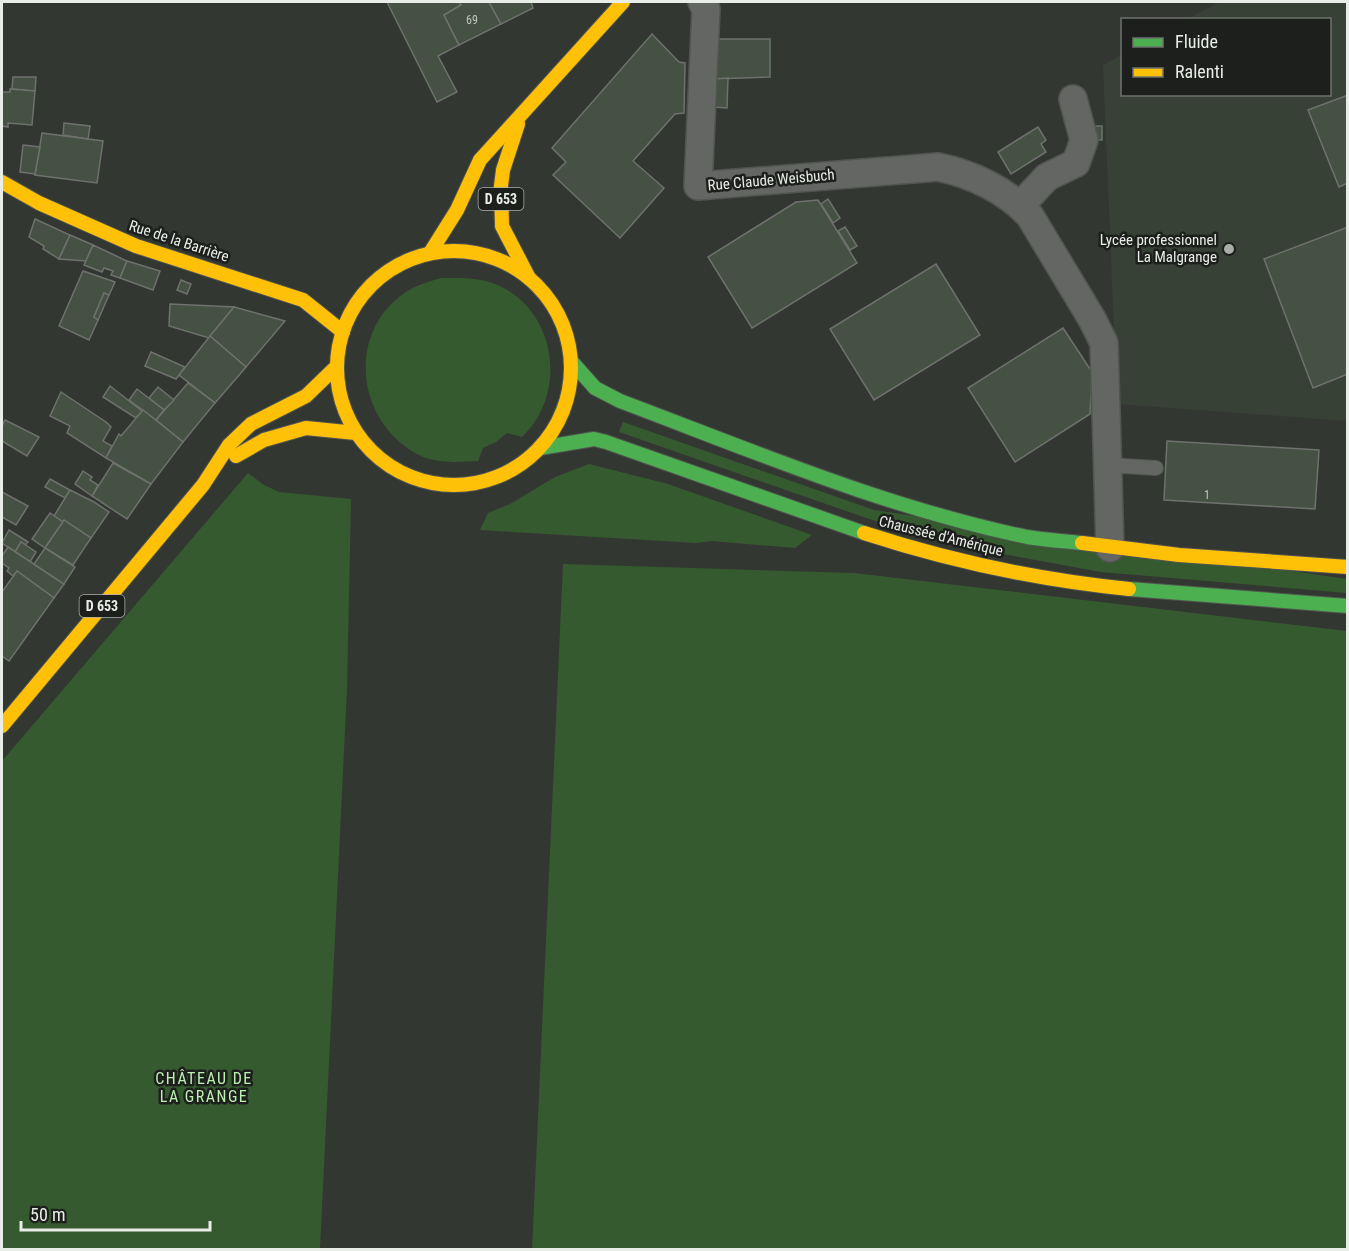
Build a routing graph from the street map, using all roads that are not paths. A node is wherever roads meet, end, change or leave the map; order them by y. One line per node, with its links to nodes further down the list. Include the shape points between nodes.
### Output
1 (623, 2): 4 (main road, D 653)
2 (702, 2): 6 (street, Rue Claude Weisbuch, via 706,9 698,186 938,167 964,172)
3 (1073, 99): 6 (street, via 1084,140 1076,163 1047,177)
4 (520, 116): 7 (main road, D 653, via 480,160 457,210); 8 (main road, D 653, via 502,178 502,226)
5 (2, 182): 9 (main road, Rue de la Barrière, via 104,234 303,300)
6 (1020, 206): 14 (street, Rue Claude Weisbuch, via 1030,216 1104,343)
7 (430, 253): 8 (main road, via 459,250 487,255 510,264); 9 (main road, via 398,264 367,288)
8 (529, 278): 10 (main road, via 549,299 564,324)
9 (343, 332): 11 (main road)
10 (572, 362): 13 (main road, via 567,403); 17 (main road, Chaussée d'Amérique, via 595,388 620,401 826,478 950,518 1029,537)
11 (336, 367): 12 (main road, via 341,402); 16 (main road, via 306,396 251,424 229,445)
12 (356, 433): 13 (main road, via 378,457 397,470 418,480 451,486 501,476); 16 (main road, via 306,428 264,440 238,454)
13 (540, 448): 19 (main road, Chaussée d'Amérique, via 594,439 606,442 868,535 1039,577 1143,591)
14 (1107, 465): 15 (lane); 17 (street, Rue Claude Weisbuch)
15 (1156, 468)
16 (203, 485): 20 (main road, D 653)
17 (1110, 548): 18 (main road, Chaussée d'Amérique)
18 (1347, 567)
19 (1347, 606)
20 (2, 726)

